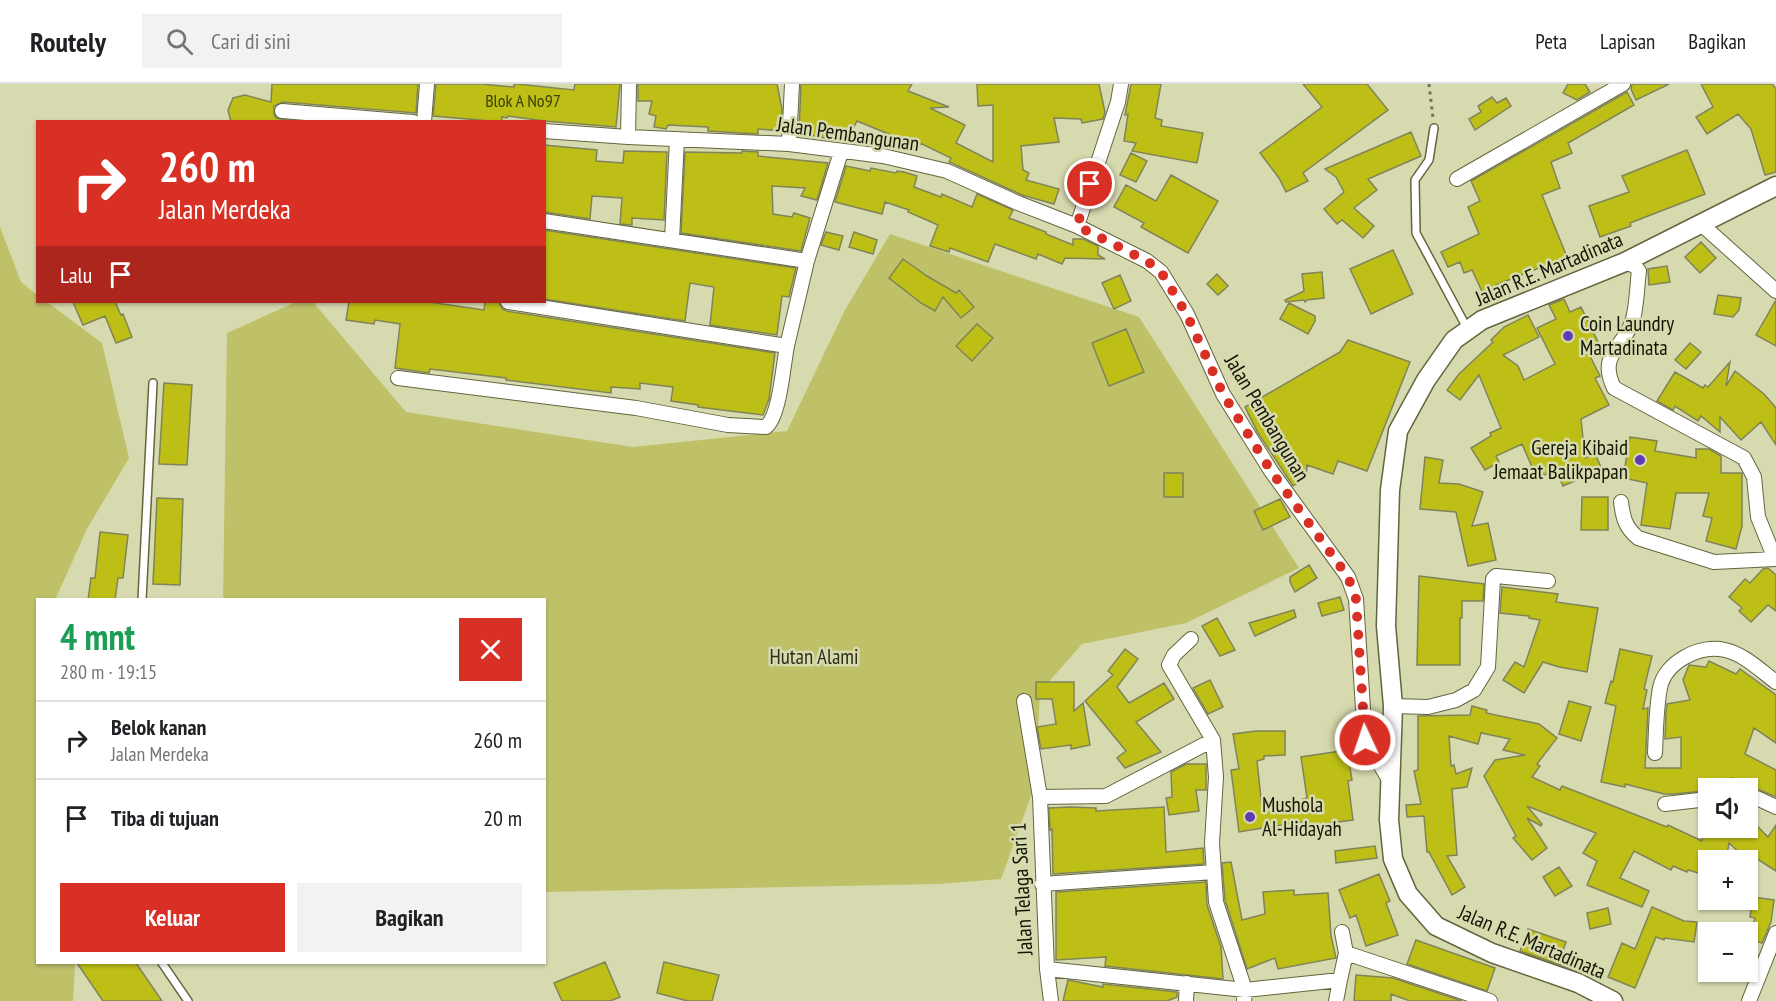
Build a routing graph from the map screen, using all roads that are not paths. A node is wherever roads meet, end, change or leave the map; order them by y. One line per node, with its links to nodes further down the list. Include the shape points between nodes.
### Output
1 (427, 84): 8 (street)
2 (629, 84): 11 (street)
3 (792, 84): 13 (street)
4 (1121, 84): 19 (street)
5 (1623, 84): 15 (street)
6 (282, 111): 7 (street)
7 (389, 120)
8 (424, 120)
9 (1434, 128): 25 (lane, via 1430,160 1415,180 1416,233)
10 (546, 131): 11 (street, Jalan Pembangunan)
11 (628, 137): 12 (street, Jalan Pembangunan)
12 (677, 139): 13 (street, Jalan Pembangunan); 20 (street)
13 (789, 144): 14 (street, Jalan Pembangunan)
14 (841, 152): 19 (street, Jalan Pembangunan, via 883,156 947,171); 21 (street)
15 (1457, 178)
16 (1776, 186): 18 (street, Jalan R.E. Martadinata)
17 (546, 221): 20 (street)
18 (1700, 223): 22 (street, Jalan R.E. Martadinata); 23 (street)
19 (1077, 226): 39 (street, Jalan Pembangunan, via 1161,272 1187,315 1223,394 1271,471 1348,577 1356,599 1365,740)
20 (672, 240): 21 (street)
21 (807, 261): 26 (street)
22 (1625, 262): 25 (street, Jalan R.E. Martadinata, via 1482,320); 30 (street, via 1639,271 1632,321 1609,361 1608,374 1614,388 1744,458 1754,477 1758,517)
23 (1776, 291)
24 (514, 303): 26 (street)
25 (1468, 330): 36 (street, Jalan R.E. Martadinata, via 1454,340 1426,380 1398,431 1390,490 1386,626)
26 (787, 346): 27 (street, via 776,409 766,427 728,425 636,408)
27 (398, 378)
28 (153, 383): 32 (lane)
29 (1621, 502): 30 (street, via 1623,518 1638,538 1714,562)
30 (1776, 560)
31 (1548, 581): 36 (street, via 1496,576 1493,579 1488,667 1474,690 1456,700 1428,707)
32 (142, 598)
33 (1191, 639): 37 (street, via 1170,659 1169,665)
34 (1776, 682): 38 (street, via 1726,650 1714,649 1679,660 1664,676 1660,688)
35 (1024, 701): 40 (street)
36 (1393, 706): 39 (street, Jalan R.E. Martadinata)
37 (1214, 740): 40 (street, Jalan Telaga Sari 1, via 1114,793 1101,797); 45 (street)
38 (1655, 753)
39 (1390, 781): 60 (street, Jalan R.E. Martadinata, via 1393,859 1408,894 1436,926 1492,953 1578,982)
40 (1040, 797): 46 (street, Jalan Telaga Sari 1)
41 (1758, 799): 44 (street)
42 (1698, 800): 43 (street)
43 (1665, 804)
44 (1776, 807)
45 (1214, 872): 46 (street); 54 (street, via 1216,902)
46 (1042, 884): 51 (street, Jalan Telaga Sari 1)
47 (1342, 932): 49 (street)
48 (1776, 933): 61 (street)
49 (1346, 953): 52 (street); 59 (street)
50 (163, 964): 55 (lane)
51 (1047, 969): 53 (street, Jalan Telaga Sari 1); 56 (street)
52 (1340, 980): 54 (street, Jalan Telaga Sari 1); 58 (street)
53 (1186, 983): 54 (street, Jalan Telaga Sari 1); 57 (street)
54 (1245, 995)
55 (188, 1001)
56 (1051, 1001)
57 (1186, 1001)
58 (1336, 1001)
59 (1490, 1001)
60 (1613, 1001)
61 (1749, 1001)

